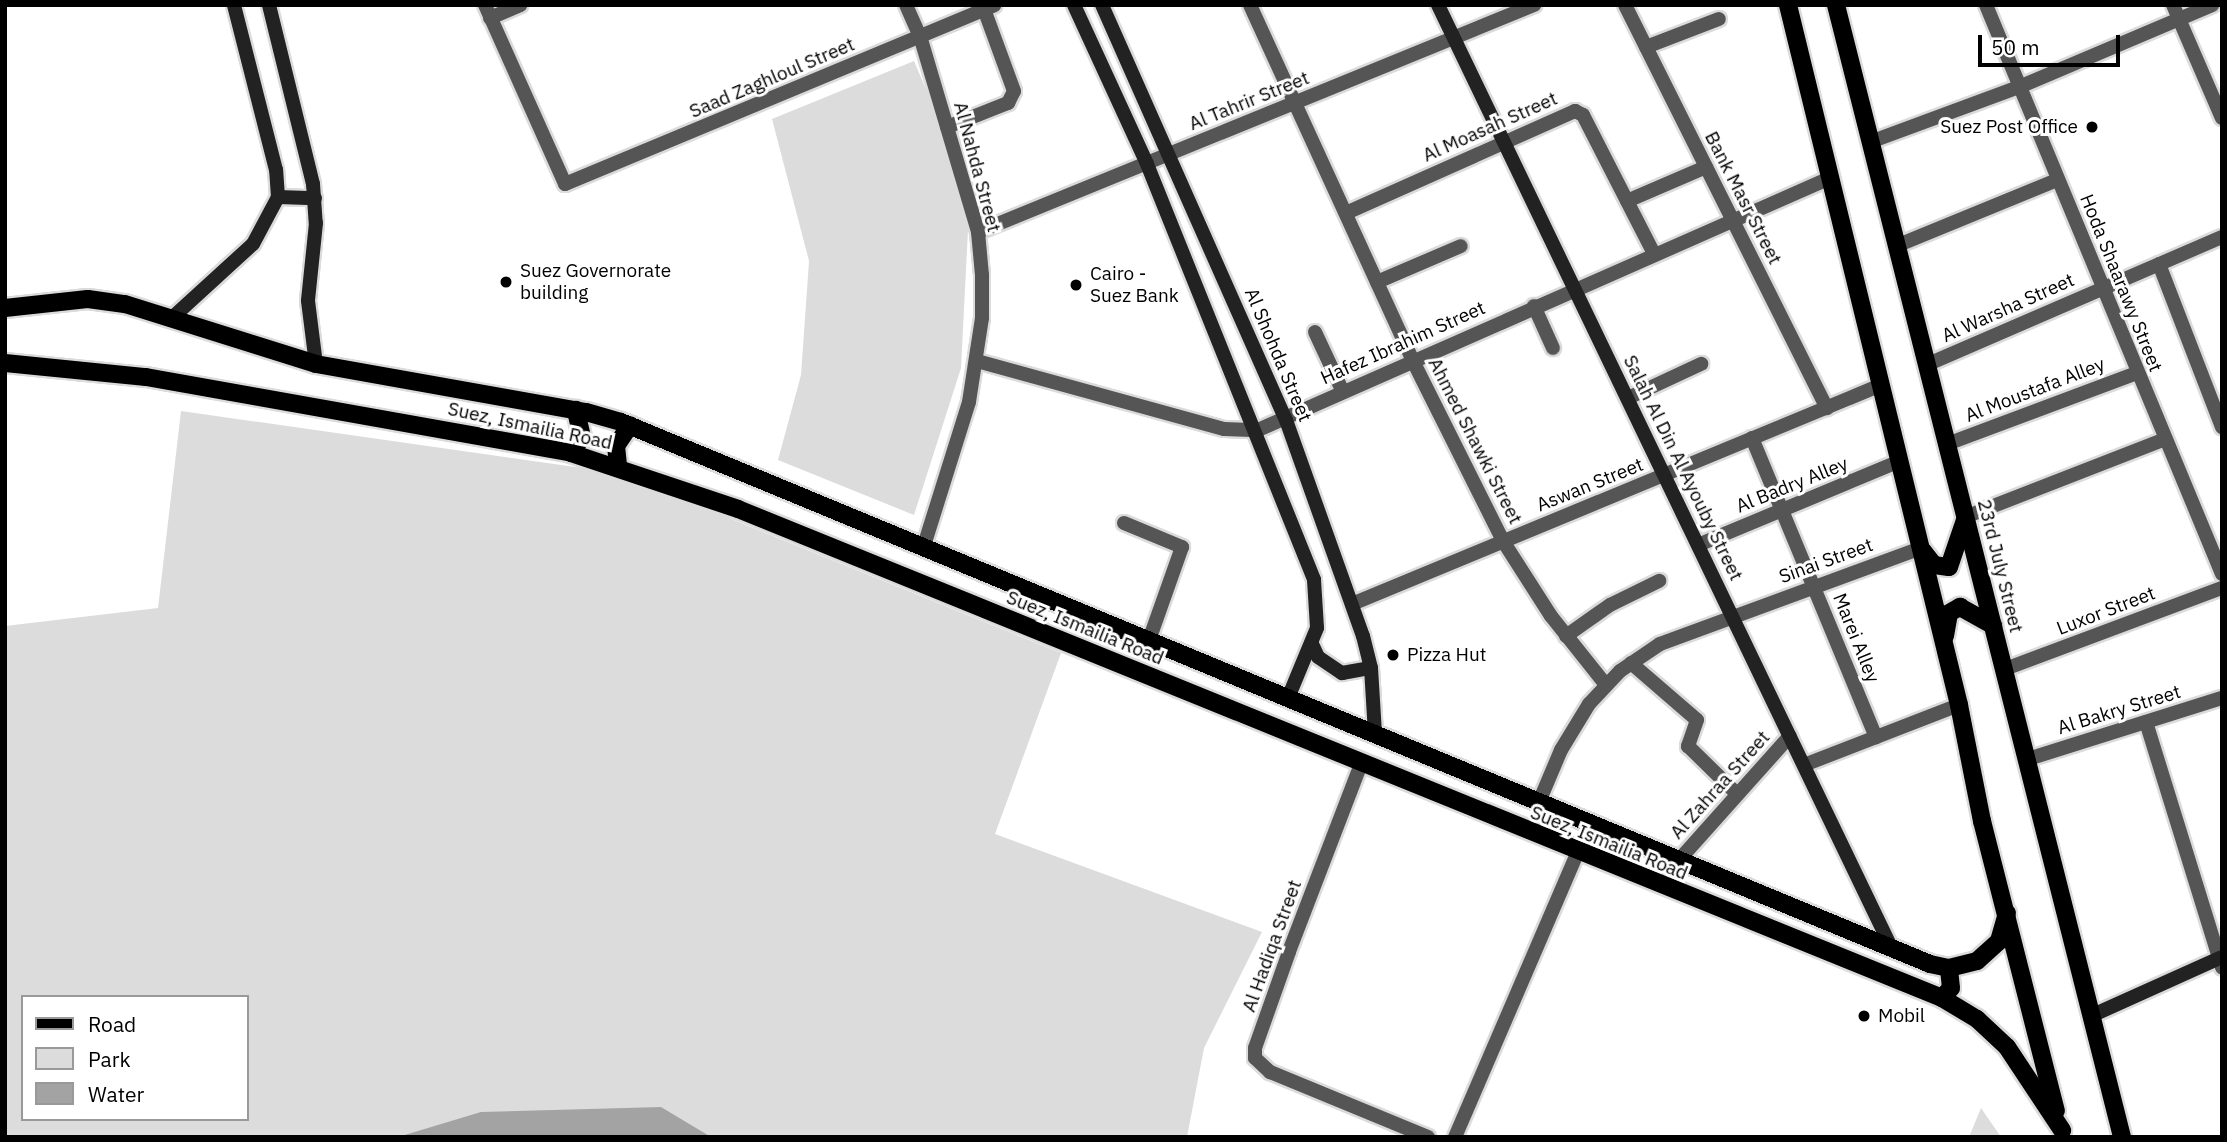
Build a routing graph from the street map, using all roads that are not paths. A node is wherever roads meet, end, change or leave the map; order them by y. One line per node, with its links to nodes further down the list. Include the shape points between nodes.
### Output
1 (234, 5): 34 (street, via 276,170)
2 (270, 5): 35 (street)
3 (520, 5): 17 (street)
4 (906, 5): 20 (street, Al Nahda Street)
5 (1074, 5): 30 (street)
6 (1102, 5): 29 (street, Al Shohda Street)
7 (1250, 5): 24 (street, Ahmed Shawki Street)
8 (1438, 5): 21 (street, Salah Al Din Al Ayouby Street)
9 (1534, 5): 21 (street, Al Tahrir Street)
10 (1625, 5): 22 (street, Bank Masr Street)
11 (1788, 5): 32 (main road)
12 (1836, 5): 28 (main road, 23rd July Street)
13 (1986, 5): 23 (street, Hoda Shaarawy Street)
14 (2173, 5): 19 (street)
15 (2212, 5): 19 (street)
16 (989, 7): 20 (street, Saad Zaghloul Street); 26 (street, via 1014,91 1008,103)
17 (488, 12): 20 (street, Saad Zaghloul Street, via 565,184)
18 (1719, 19): 22 (street)
19 (2179, 20): 23 (street); 25 (street)
20 (920, 36): 26 (street, Al Nahda Street)
21 (1454, 38): 24 (street, Al Tahrir Street); 27 (street, Salah Al Din Al Ayouby Street)
22 (1646, 47): 31 (street, Bank Masr Street)
23 (2019, 87): 28 (street); 33 (street, Hoda Shaarawy Street)
24 (1296, 103): 29 (street, Al Tahrir Street); 37 (street, Ahmed Shawki Street)
25 (2220, 112)
26 (947, 127): 39 (street, Al Nahda Street)
27 (1504, 142): 36 (street, Al Moasah Street, via 1571,111 1580,112); 37 (street, Al Moasah Street); 46 (street, Salah Al Din Al Ayouby Street)
28 (1870, 142): 42 (main road, 23rd July Street)
29 (1169, 155): 30 (street, Al Tahrir Street); 65 (street, Al Shohda Street)
30 (1147, 164): 39 (street, Al Tahrir Street); 68 (street)
31 (1706, 167): 36 (street); 38 (street, Bank Masr Street)
32 (1830, 178): 38 (street, Hafez Ibrahim Street); 60 (main road)
33 (2057, 180): 42 (street); 47 (street, Hoda Shaarawy Street)
34 (278, 197): 35 (street); 50 (street, via 265,229 253,244)
35 (315, 198): 56 (street, via 308,301)
36 (1627, 201): 43 (street, Al Moasah Street)
37 (1346, 213): 45 (street, Ahmed Shawki Street)
38 (1732, 220): 43 (street, Hafez Ibrahim Street); 63 (street, Bank Masr Street)
39 (978, 232): 54 (street, Al Nahda Street, via 982,318)
40 (2222, 237): 44 (street, Al Warsha Street)
41 (1461, 246): 45 (street)
42 (1896, 246): 58 (main road, 23rd July Street)
43 (1654, 254): 46 (street, Hafez Ibrahim Street)
44 (2159, 264): 47 (street, Al Warsha Street); 67 (street)
45 (1377, 282): 53 (street, Ahmed Shawki Street)
46 (1575, 288): 48 (street, Hafez Ibrahim Street); 62 (street, Salah Al Din Al Ayouby Street)
47 (2102, 289): 58 (street, Al Warsha Street); 59 (street, Hoda Shaarawy Street)
48 (1534, 306): 52 (street); 53 (street, Hafez Ibrahim Street)
49 (5, 308): 50 (main road, Suez, Ismailia Road, via 88,299)
50 (173, 317): 56 (main road, Suez, Ismailia Road)
51 (1315, 332): 61 (street)
52 (1553, 348)
53 (1412, 359): 61 (street, Hafez Ibrahim Street); 79 (street, Ahmed Shawki Street)
54 (977, 361): 68 (street, Hafez Ibrahim Street, via 1224,429); 81 (street, Al Nahda Street)
55 (5, 363): 72 (main road, Suez, Ismailia Road, via 159,379)
56 (316, 364): 64 (main road, Suez, Ismailia Road)
57 (1701, 364): 62 (street)
58 (1926, 365): 71 (main road, 23rd July Street)
59 (2137, 373): 70 (street, Hoda Shaarawy Street); 71 (street, Al Moustafa Alley)
60 (1881, 385): 63 (street, Aswan Street); 73 (main road)
61 (1342, 390): 65 (street, Hafez Ibrahim Street)
62 (1628, 398): 75 (street, Salah Al Din Al Ayouby Street)
63 (1827, 408): 69 (street, Aswan Street)
64 (576, 410): 66 (main road, Suez, Ismailia Road); 72 (main road, via 582,437)
65 (1286, 420): 68 (street, Hafez Ibrahim Street); 87 (street, Al Shohda Street)
66 (630, 425): 74 (main road, via 616,446); 81 (main road, Suez, Ismailia Road)
67 (2222, 427)
68 (1258, 430): 93 (street, via 1314,579 1319,612)
69 (1752, 438): 75 (street, Aswan Street); 76 (street, Marei Alley)
70 (2165, 439): 77 (street); 83 (street, Hoda Shaarawy Street)
71 (1947, 444): 77 (main road, 23rd July Street)
72 (571, 453): 74 (main road, Suez, Ismailia Road)
73 (1900, 461): 76 (street, Al Badry Alley); 82 (main road)
74 (618, 465): 106 (main road, Suez, Ismailia Road, via 751,514)
75 (1665, 475): 79 (street, Aswan Street); 80 (street, Salah Al Din Al Ayouby Street)
76 (1783, 510): 80 (street, Al Badry Alley); 85 (street, Marei Alley)
77 (1965, 517): 82 (main road, via 1949,567 1934,565); 89 (main road, 23rd July Street)
78 (1124, 523): 91 (street, via 1182,547)
79 (1503, 541): 87 (street, Aswan Street); 90 (street, Ahmed Shawki Street)
80 (1698, 545): 88 (street, Salah Al Din Al Ayouby Street)
81 (924, 547): 91 (main road, Suez, Ismailia Road)
82 (1921, 548): 85 (street, Sinai Street); 92 (main road)
83 (2222, 574)
84 (1659, 581): 90 (street, via 1611,605)
85 (1814, 586): 88 (street, Sinai Street); 104 (street, Marei Alley)
86 (2222, 588): 96 (street, Luxor Street)
87 (1352, 604): 95 (street, Al Shohda Street)
88 (1731, 615): 94 (street, Sinai Street, via 1678,635); 103 (street, Salah Al Din Al Ayouby Street)
89 (1993, 625): 92 (main road, via 1966,608 1953,609 1946,619); 96 (main road, 23rd July Street)
90 (1566, 636): 97 (street, Ahmed Shawki Street)
91 (1149, 640): 98 (main road, Suez, Ismailia Road)
92 (1944, 643): 100 (main road)
93 (1312, 644): 95 (street, via 1318,657 1342,673); 98 (street)
94 (1631, 663): 97 (street, Sinai Street); 108 (street, via 1697,720 1688,746)
95 (1371, 668): 102 (street, Al Shohda Street)
96 (2005, 669): 105 (main road, 23rd July Street)
97 (1606, 685): 109 (street, Sinai Street, via 1574,726)
98 (1288, 698): 102 (main road, Suez, Ismailia Road)
99 (2222, 698): 101 (street, Al Bakry Street)
100 (1959, 705): 104 (street); 112 (main road)
101 (2146, 722): 105 (street, Al Bakry Street); 114 (street)
102 (1375, 734): 109 (main road, Suez, Ismailia Road)
103 (1790, 736): 107 (street, Salah Al Din Al Ayouby Street); 108 (street, Al Zahraa Street)
104 (1876, 737): 107 (street)
105 (2028, 759): 117 (main road, 23rd July Street)
106 (1362, 764): 110 (main road, Suez, Ismailia Road); 119 (street, Al Hadiqa Street, via 1255,1058 1270,1072)
107 (1804, 765): 113 (street, Salah Al Din Al Ayouby Street)
108 (1737, 794): 111 (street, Al Zahraa Street)
109 (1539, 802): 111 (main road, Suez, Ismailia Road)
110 (1577, 854): 116 (main road, Suez, Ismailia Road); 120 (street)
111 (1679, 860): 113 (main road, Suez, Ismailia Road)
112 (2007, 913): 115 (main road, via 1998,941 1987,954); 118 (main road)
113 (1892, 949): 115 (main road, Suez, Ismailia Road)
114 (2221, 961): 117 (street)
115 (1949, 968): 116 (main road, via 1952,981)
116 (1942, 998): 118 (main road, Suez, Ismailia Road, via 1977,1019 2007,1047)
117 (2094, 1015): 121 (main road, 23rd July Street)
118 (2063, 1133)
119 (1428, 1137)
120 (1455, 1137)
121 (2122, 1137)

